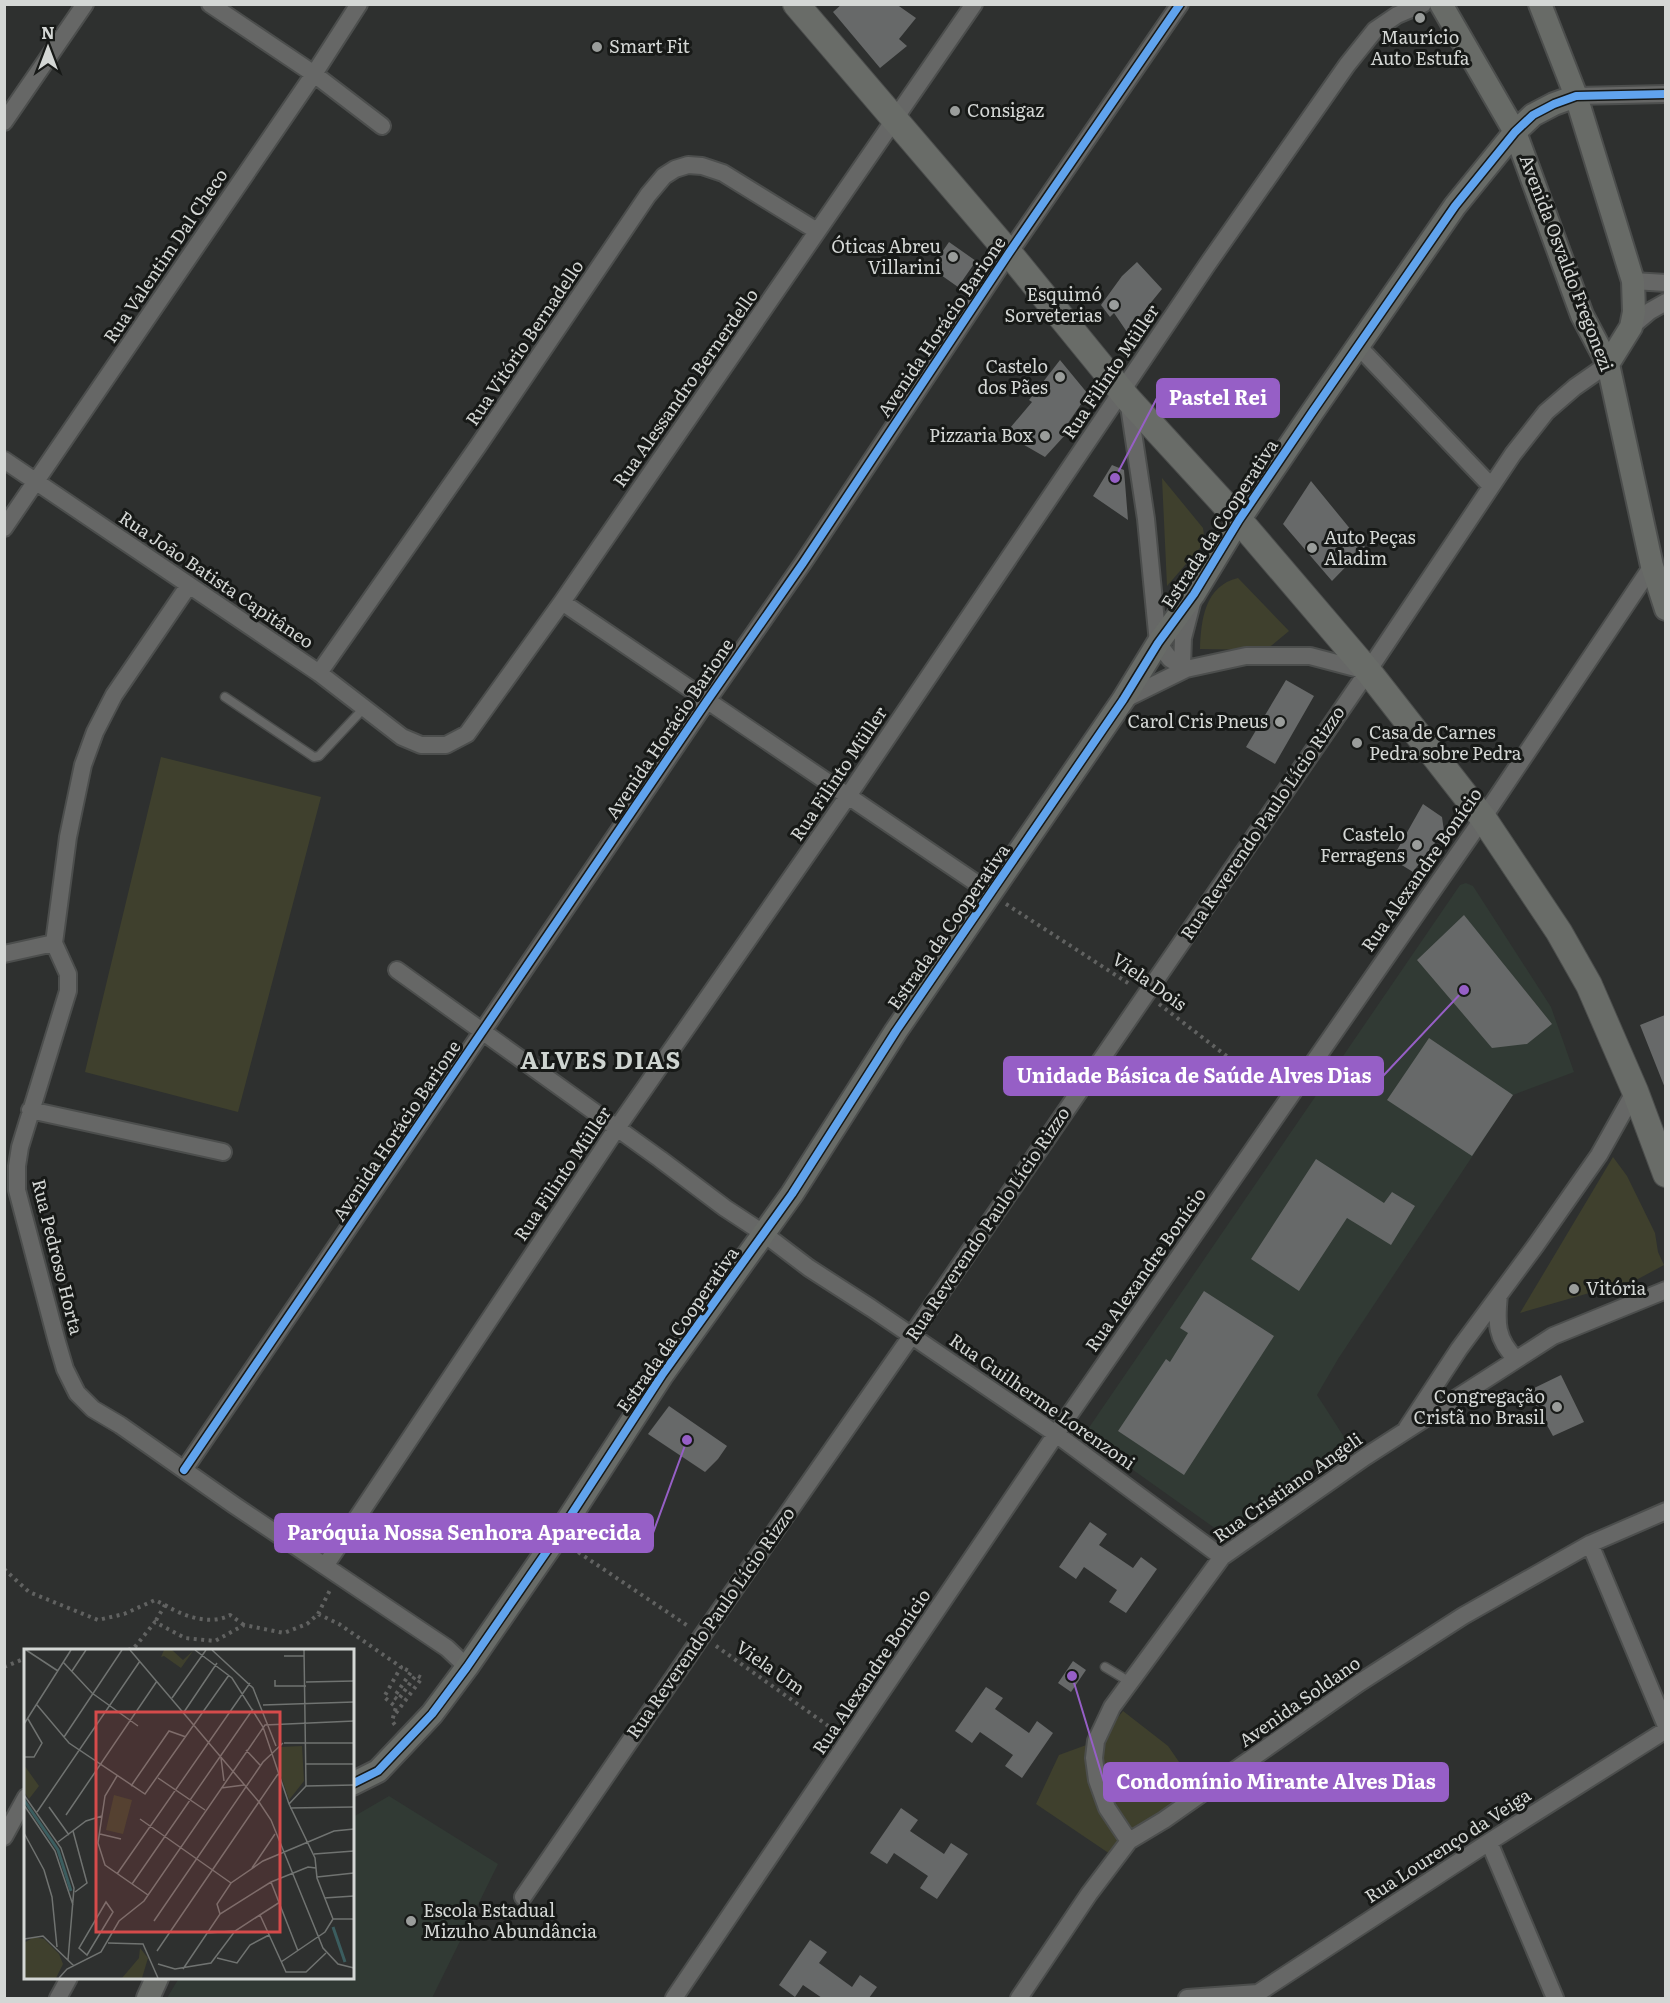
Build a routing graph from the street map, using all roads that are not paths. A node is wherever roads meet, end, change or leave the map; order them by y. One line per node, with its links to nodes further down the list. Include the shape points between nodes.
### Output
1 (85, 4): 15 (street)
2 (210, 4): 11 (street)
3 (359, 4): 11 (street, Rua Valentim Dal Checo)
4 (796, 4): 14 (main road)
5 (974, 4): 14 (street, Rua Alessandro Bernerdello)
6 (1180, 4): 19 (street, Avenida Horácio Barione)
7 (1422, 4): 10 (street, Rua Filinto Müller)
8 (1441, 4): 17 (street, Avenida Osvaldo Fregonezi)
9 (1539, 4): 13 (street)
10 (1400, 10): 26 (street, Rua Filinto Müller, via 1375,30 1347,65 1207,265)
11 (314, 74): 16 (street); 28 (street, Rua Valentim Dal Checo)
12 (1665, 94): 13 (street)
13 (1576, 96): 17 (street, Estrada da Cooperativa, via 1533,115); 20 (street)
14 (895, 118): 18 (street, Rua Alessandro Bernerdello); 19 (main road)
15 (4, 122)
16 (382, 126)
17 (1515, 132): 24 (street, Estrada da Cooperativa, via 1455,206); 25 (street, Avenida Osvaldo Fregonezi, via 1582,315)
18 (817, 231): 35 (street, Rua Alessandro Bernerdello); 40 (street, Rua Vitório Bernadello, via 723,173 688,165 664,176)
19 (1009, 253): 26 (main road); 43 (street, Avenida Horácio Barione)
20 (1633, 281): 21 (street); 23 (street)
21 (1665, 283)
22 (1665, 302): 23 (street)
23 (1631, 327): 25 (street, Rua Reverendo Paulo Lício Rizzo)
24 (1358, 346): 29 (street); 30 (street, Estrada da Cooperativa)
25 (1608, 364): 29 (street, Rua Reverendo Paulo Lício Rizzo, via 1546,412); 32 (street, Avenida Osvaldo Fregonezi)
26 (1125, 395): 30 (main road); 37 (street, via 1146,519); 46 (street, Rua Filinto Müller)
27 (4, 460): 28 (street, Rua João Batista Capitâneo)
28 (36, 482): 31 (street, Rua Valentim Dal Checo); 33 (street, Rua João Batista Capitâneo)
29 (1491, 486): 39 (street, Rua Reverendo Paulo Lício Rizzo)
30 (1239, 520): 34 (street, Estrada da Cooperativa); 39 (main road)
31 (4, 528)
32 (1652, 566): 36 (street, Avenida Osvaldo Fregonezi); 47 (street, Rua Alexandre Bonício)
33 (189, 585): 40 (street, Rua João Batista Capitâneo); 49 (street, via 114,695 95,732 75,801)
34 (1194, 594): 37 (street, Estrada da Cooperativa); 38 (street, Estrada da Cooperativa, via 1183,638)
35 (562, 602): 43 (street); 45 (street, Rua Alessandro Bernerdello, via 467,734 446,746 421,744)
36 (1665, 609)
37 (1158, 643): 38 (street, via 1170,659); 42 (street, Estrada da Cooperativa)
38 (1184, 667): 39 (street, via 1246,656 1282,655 1310,656); 42 (street, Estrada da Cooperativa)
39 (1368, 671): 47 (main road); 61 (street, Rua Reverendo Paulo Lício Rizzo)
40 (319, 673): 44 (street, Rua João Batista Capitâneo)
41 (225, 697): 44 (lane, via 314,757)
42 (1122, 700): 48 (street, Estrada da Cooperativa)
43 (707, 701): 46 (street); 52 (street, Avenida Horácio Barione)
44 (364, 708): 45 (street, Rua João Batista Capitâneo)
45 (402, 737)
46 (848, 796): 48 (street); 55 (street, Rua Filinto Müller)
47 (1483, 818): 53 (main road, via 1564,940 1589,985); 64 (street, Rua Alexandre Bonício)
48 (991, 893): 58 (street, Estrada da Cooperativa)
49 (54, 943): 50 (street); 54 (street, Rua Pedroso Horta, via 68,974 68,991)
50 (4, 954)
51 (397, 970): 52 (street, Rua Guilherme Lorenzoni)
52 (482, 1032): 55 (street, Rua Guilherme Lorenzoni); 65 (street, Avenida Horácio Barione)
53 (1635, 1091): 57 (main road); 60 (street, via 1599,1155)
54 (30, 1110): 56 (street); 65 (street, Rua Pedroso Horta, via 17,1166 18,1190 65,1369 77,1393 93,1409)
55 (616, 1128): 58 (street, Rua Guilherme Lorenzoni); 69 (street, Rua Filinto Müller)
56 (223, 1152)
57 (1665, 1174)
58 (763, 1233): 61 (street, Rua Guilherme Lorenzoni); 70 (street, Estrada da Cooperativa, via 662,1375)
59 (1665, 1290): 62 (street, Rua Cristiano Angeli, via 1553,1336)
60 (1499, 1294): 62 (street, via 1499,1331 1503,1344); 63 (street)
61 (912, 1335): 64 (street, Rua Guilherme Lorenzoni); 79 (street, Rua Reverendo Paulo Lício Rizzo)
62 (1516, 1359): 63 (street, Rua Cristiano Angeli)
63 (1405, 1431): 68 (street, Rua Cristiano Angeli)
64 (1056, 1434): 68 (street, Rua Guilherme Lorenzoni); 85 (street, Rua Alexandre Bonício)
65 (184, 1470): 69 (street, Rua Pedroso Horta)
66 (1665, 1511): 67 (street, Avenida Soldano)
67 (1590, 1544): 73 (street); 77 (street, Avenida Soldano, via 1454,1622 1359,1683)
68 (1222, 1557): 72 (street, Rua Cristiano Angeli)
69 (325, 1566): 70 (street, Rua Pedroso Horta, via 447,1648)
70 (467, 1667): 74 (street, Estrada da Cooperativa, via 432,1714 393,1756 378,1771)
71 (1105, 1667): 72 (lane)
72 (1130, 1682): 77 (street, Rua Cristiano Angeli, via 1101,1728 1094,1758 1107,1808)
73 (1665, 1728): 78 (street, Rua Lourenço da Veiga)
74 (354, 1783)
75 (24, 1801): 76 (street)
76 (4, 1837)
77 (1129, 1841): 86 (street, Avenida Soldano)
78 (1489, 1842): 82 (street, Rua Lourenço da Veiga); 88 (street)
79 (523, 1897)
80 (68, 1979): 83 (street)
81 (156, 1979): 84 (street)
82 (1256, 1996): 87 (street)
83 (58, 1998)
84 (148, 1998)
85 (674, 1998)
86 (1019, 1998)
87 (1187, 1998)
88 (1555, 1998)

